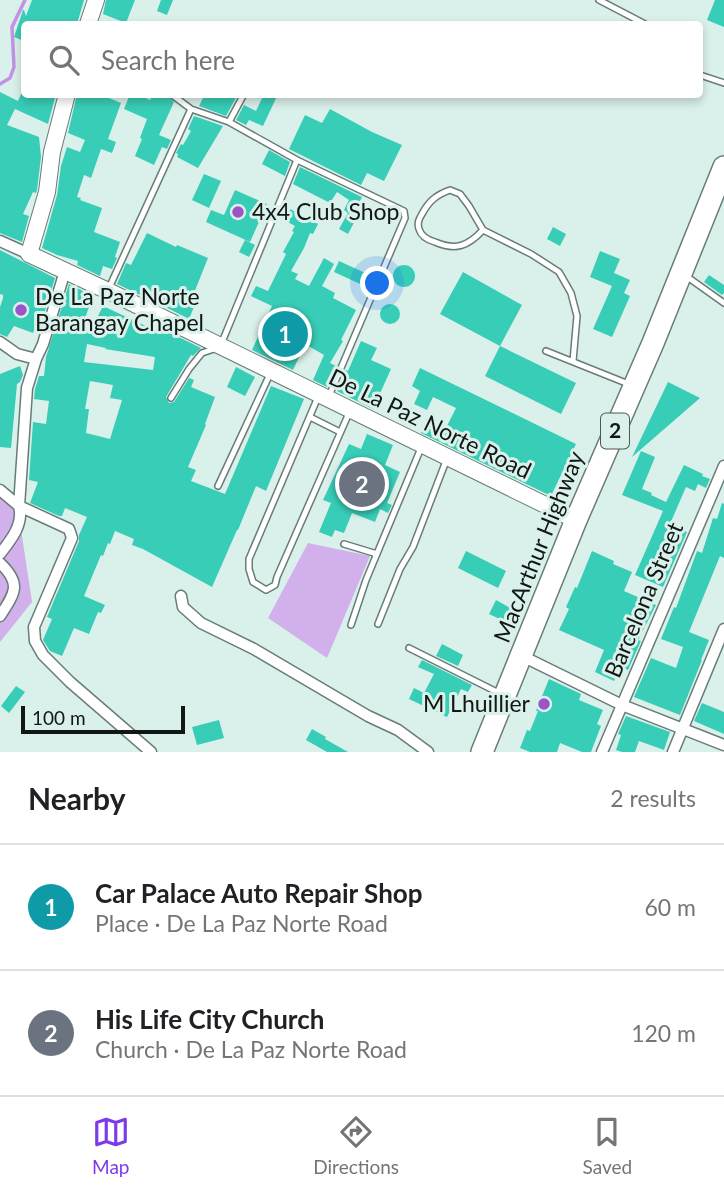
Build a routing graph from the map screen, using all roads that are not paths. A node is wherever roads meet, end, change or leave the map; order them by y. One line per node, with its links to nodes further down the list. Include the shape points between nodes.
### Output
1 (96, 0): 3 (street)
2 (599, 0): 4 (lane)
3 (89, 21)
4 (639, 21)
5 (703, 76): 6 (lane)
6 (724, 83)
7 (66, 98): 16 (street)
8 (176, 98): 10 (lane)
9 (242, 98): 11 (lane)
10 (191, 109): 11 (lane); 19 (lane)
11 (229, 122): 12 (lane)
12 (297, 160): 22 (lane); 28 (lane, via 406,214)
13 (724, 167): 18 (highway, MacArthur Highway / 2)
14 (483, 230): 14 (lane, via 460,194 450,190 428,202 418,221 424,237 453,248 474,240); 25 (lane, via 559,272 577,316)
15 (0, 241): 16 (street, De La Paz Norte Road)
16 (29, 254): 17 (street, De La Paz Norte Road)
17 (65, 271): 19 (street, De La Paz Norte Road); 24 (street)
18 (681, 272): 20 (lane); 27 (highway, MacArthur Highway / 2)
19 (108, 291): 22 (street, De La Paz Norte Road)
20 (724, 303)
21 (0, 342): 24 (street)
22 (220, 347): 26 (street, De La Paz Norte Road); 29 (lane, via 202,353)
23 (546, 351): 25 (lane)
24 (36, 359): 38 (street, via 27,388)
25 (573, 361): 27 (lane)
26 (271, 371): 28 (street, De La Paz Norte Road); 36 (lane)
27 (634, 386): 39 (highway, MacArthur Highway / 2)
28 (323, 397): 30 (street, De La Paz Norte Road); 31 (lane)
29 (171, 398)
30 (350, 410): 32 (lane); 33 (street, De La Paz Norte Road)
31 (310, 417): 32 (lane); 32 (lane, via 248,558 253,582 266,590 275,585)
32 (340, 432)
33 (422, 445): 34 (street, De La Paz Norte Road); 41 (lane)
34 (448, 458): 39 (street, De La Paz Norte Road); 46 (lane)
35 (724, 466): 52 (street, Barcelona Street)
36 (218, 486)
37 (0, 490): 38 (street)
38 (19, 506): 42 (street, via 22,516); 55 (street, via 69,528 72,538 34,627 39,650)
39 (576, 520): 50 (highway, MacArthur Highway / 2)
40 (344, 544): 41 (lane)
41 (377, 554): 47 (lane)
42 (0, 555)
43 (0, 563): 45 (street, via 14,582 12,597)
44 (181, 596): 56 (street, via 183,607 201,623 398,730)
45 (0, 616)
46 (378, 624)
47 (351, 625)
48 (724, 629): 53 (street)
49 (409, 648): 51 (lane)
50 (522, 656): 51 (highway, MacArthur Highway / 2); 52 (street)
51 (505, 696): 57 (highway, MacArthur Highway / 2)
52 (622, 705): 53 (street); 58 (street, Barcelona Street)
53 (682, 729): 54 (street); 59 (street)
54 (724, 745)
55 (151, 752)
56 (428, 752)
57 (482, 752)
58 (602, 752)
59 (673, 752)

